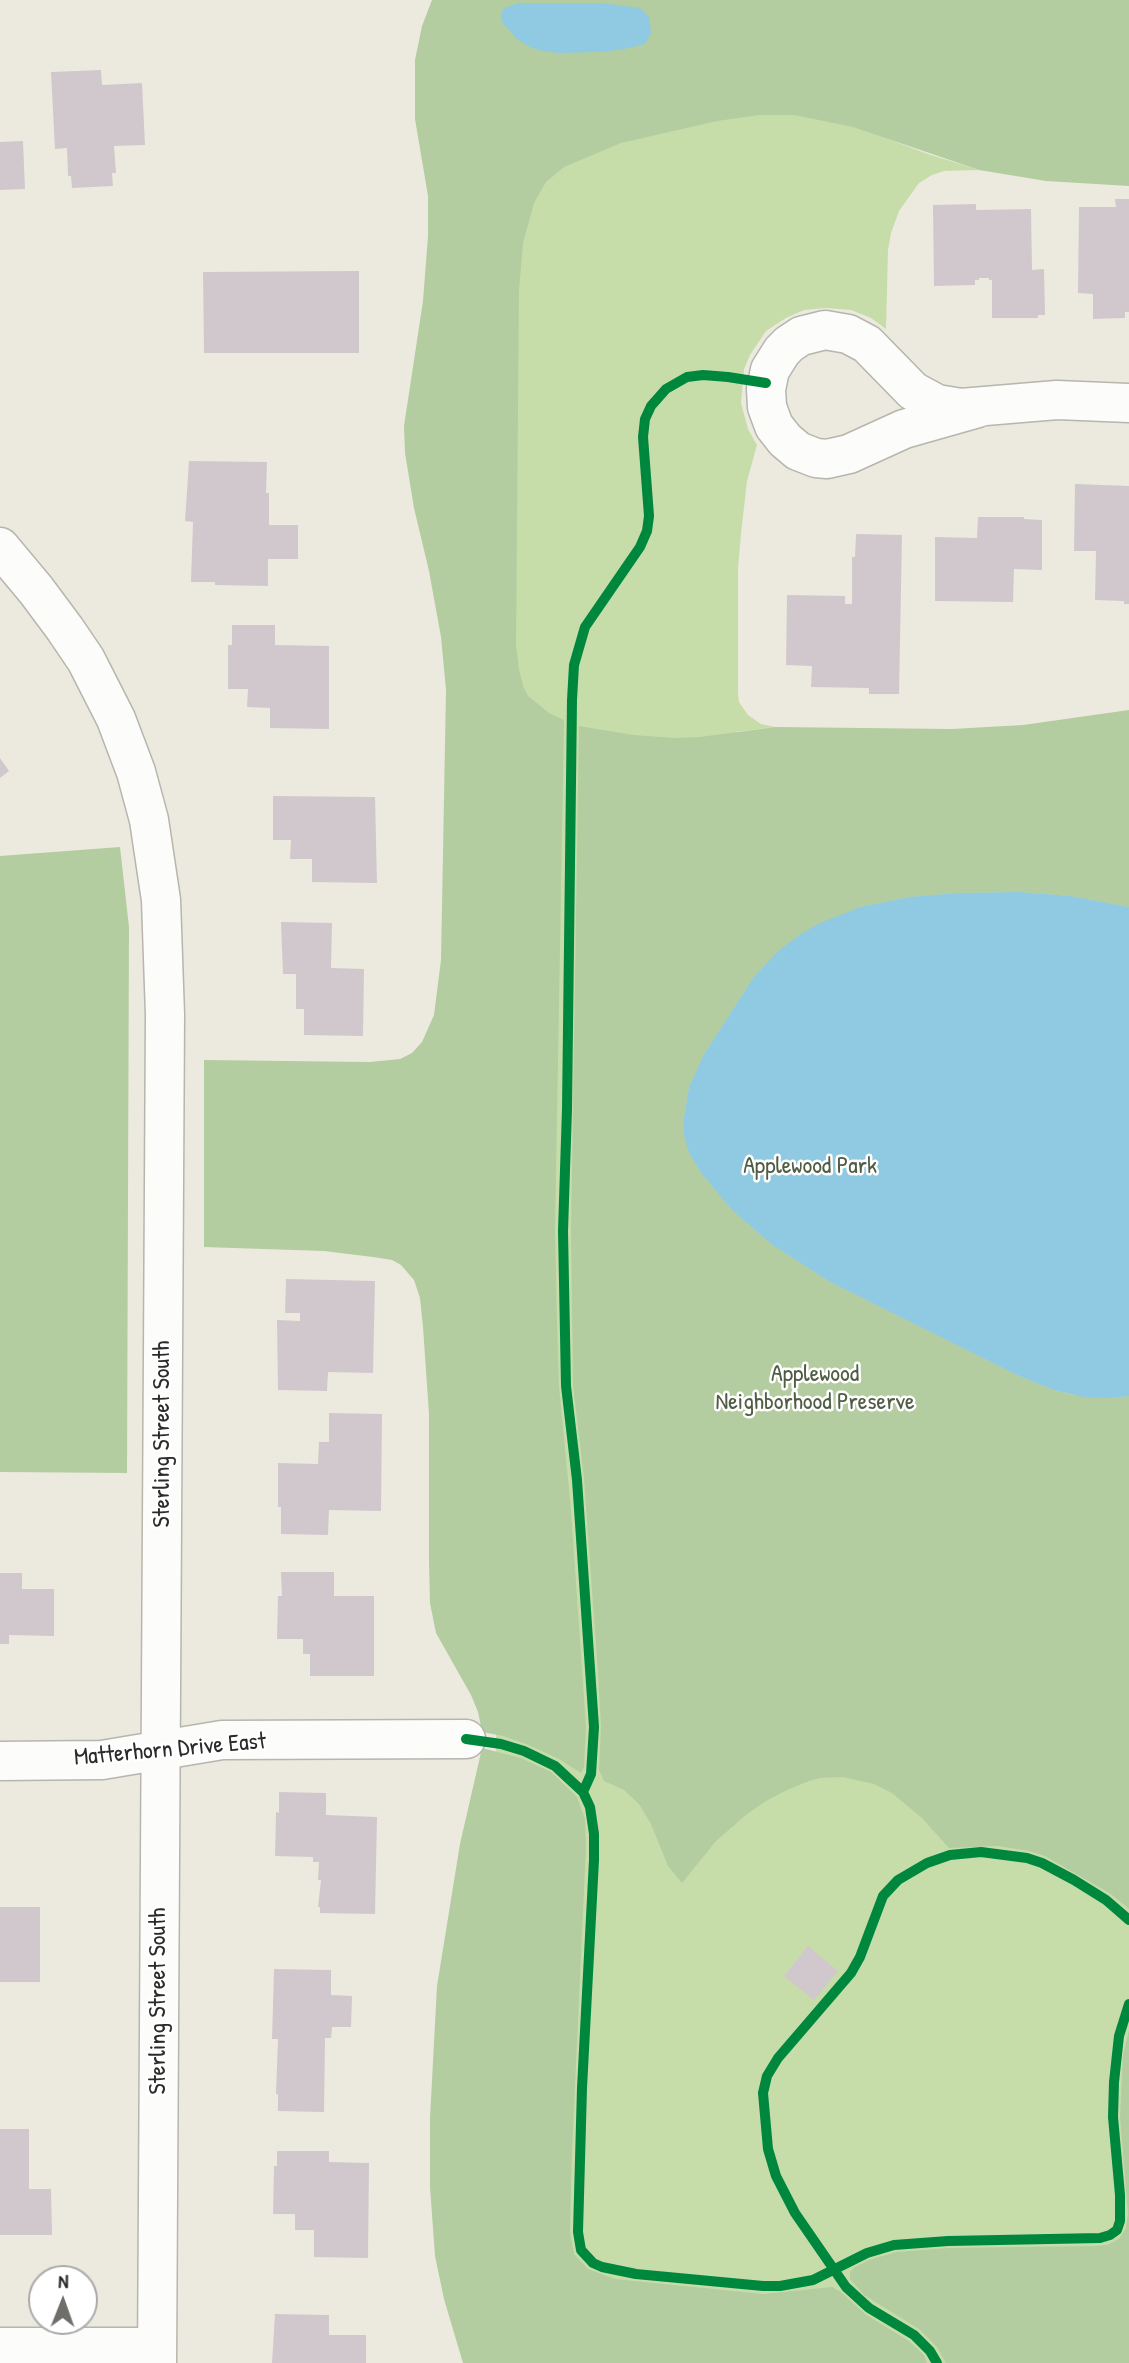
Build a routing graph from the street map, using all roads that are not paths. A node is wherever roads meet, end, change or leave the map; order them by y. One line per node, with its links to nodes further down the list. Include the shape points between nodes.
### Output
1 (1129, 403): 2 (street, via 1057,400)
2 (978, 408): 2 (street, via 950,407 924,399 867,344 837,331 813,332 789,344 770,370 766,389 774,426 798,451 816,458 849,454 904,429)
3 (0, 547): 5 (street, Sterling Street South, via 65,629 104,692 136,772 158,867 165,1015)
4 (466, 1739): 5 (street, Matterhorn Drive East, via 222,1740)
5 (161, 1750): 6 (street, Matterhorn Drive East, via 102,1760); 8 (street, Sterling Street South)
6 (0, 1760)
7 (0, 2347): 8 (street)
8 (157, 2355)

